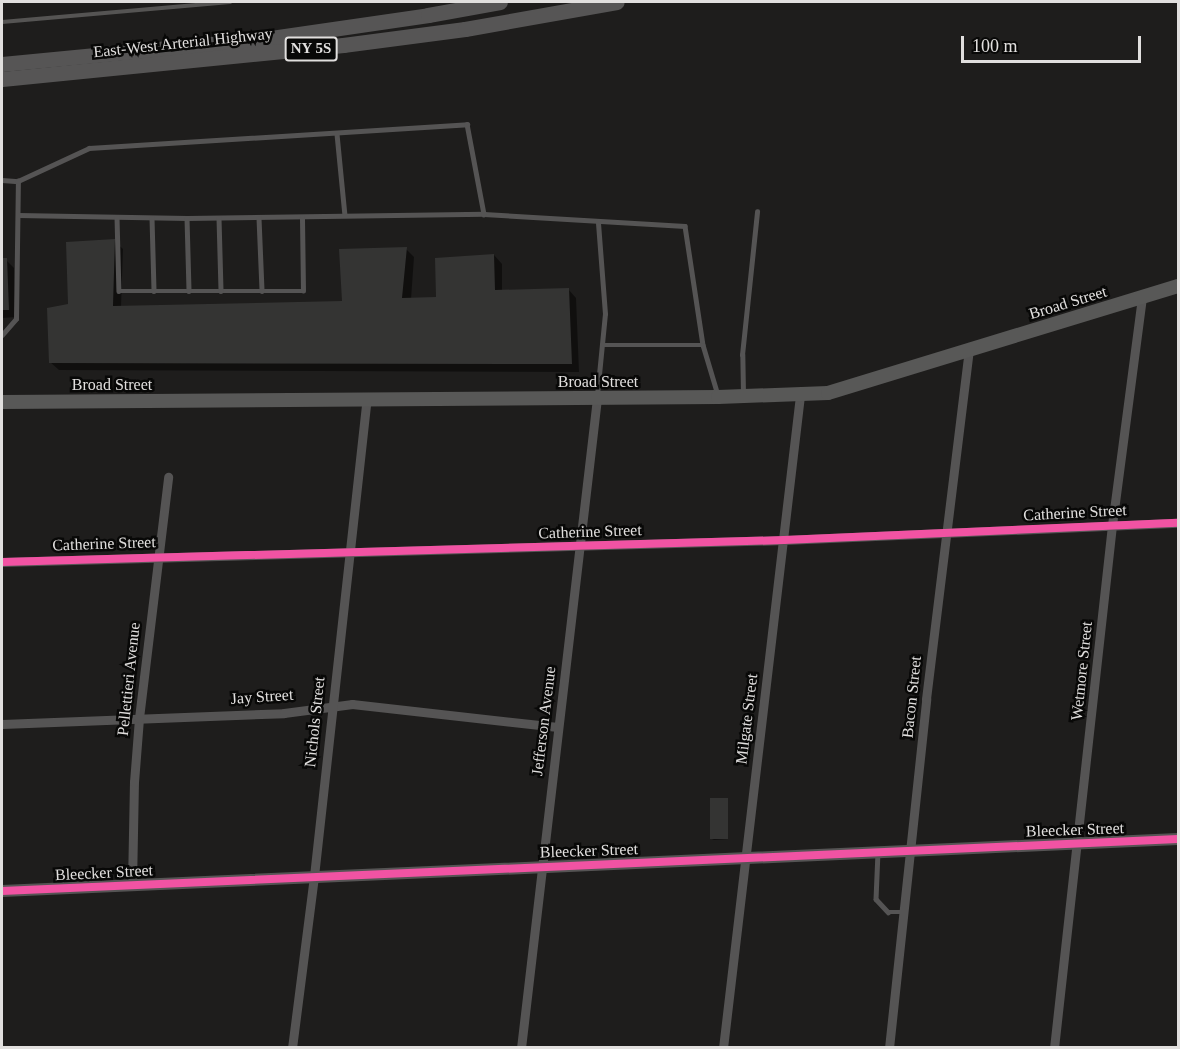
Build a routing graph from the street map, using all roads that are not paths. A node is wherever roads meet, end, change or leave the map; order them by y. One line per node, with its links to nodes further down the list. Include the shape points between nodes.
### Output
1 (500, 2): 3 (main road, East-West Arterial Highway / NY 5S, via 271,38)
2 (618, 2): 4 (main road, East-West Arterial Highway / NY 5S, via 465,29 343,45)
3 (2, 64)
4 (2, 79)
5 (337, 134): 7 (lane, via 88,148); 9 (lane, via 467,124); 11 (lane)
6 (2, 180): 7 (lane)
7 (18, 181): 10 (lane)
8 (757, 212): 31 (lane, via 742,355)
9 (484, 214): 11 (lane); 18 (lane)
10 (18, 215): 12 (lane); 25 (lane, via 16,319)
11 (345, 215): 17 (lane)
12 (117, 217): 13 (lane); 20 (lane, via 118,291)
13 (152, 218): 14 (lane); 20 (lane)
14 (187, 218): 15 (lane); 21 (lane)
15 (219, 218): 16 (lane); 22 (lane)
16 (259, 218): 17 (lane); 23 (lane)
17 (302, 218): 23 (lane, via 303,291)
18 (598, 222): 26 (lane, via 604,314); 27 (lane, via 685,226)
19 (1179, 286): 24 (main road, Broad Street)
20 (154, 291): 21 (lane)
21 (189, 291): 22 (lane)
22 (221, 291): 23 (lane)
23 (262, 291)
24 (1142, 297): 28 (main road, Broad Street); 37 (street, Wetmore Street)
25 (2, 335)
26 (602, 345): 27 (lane); 32 (lane)
27 (703, 345): 30 (lane)
28 (969, 351): 29 (main road, Broad Street, via 828,393); 38 (street, Bacon Street)
29 (800, 395): 31 (main road, Broad Street); 39 (street, Milgate Street)
30 (718, 397): 31 (main road, Broad Street); 32 (main road, Broad Street)
31 (743, 397)
32 (597, 398): 33 (main road, Broad Street); 40 (street, Jefferson Avenue)
33 (367, 399): 34 (main road, Broad Street); 41 (street, Nichols Street)
34 (2, 402)
35 (168, 477): 42 (street, Pellettieri Avenue)
36 (1179, 523): 37 (street, Catherine Street)
37 (1112, 525): 38 (street, Catherine Street); 49 (street, Wetmore Street)
38 (947, 533): 39 (street, Catherine Street); 50 (street, Bacon Street)
39 (783, 540): 40 (street, Catherine Street); 52 (street, Milgate Street)
40 (579, 546): 41 (street, Catherine Street); 47 (street, Jefferson Avenue)
41 (349, 551): 42 (street, Catherine Street); 44 (street, Nichols Street)
42 (157, 556): 43 (street, Catherine Street); 45 (street, Pellettieri Avenue)
43 (2, 562)
44 (332, 705): 45 (street, Jay Street, via 284,712); 47 (street, Jay Street); 54 (street, Nichols Street)
45 (139, 718): 46 (street, Jay Street); 55 (street, Pellettieri Avenue)
46 (2, 724)
47 (558, 727): 53 (street, Jefferson Avenue)
48 (1179, 839): 49 (street, Bleecker Street)
49 (1077, 843): 50 (street, Bleecker Street); 62 (street, Wetmore Street)
50 (912, 851): 51 (street, Bleecker Street); 57 (street, Bacon Street)
51 (878, 852): 52 (street, Bleecker Street); 57 (lane, via 876,899 888,912)
52 (746, 858): 53 (street, Bleecker Street); 60 (street, Milgate Street)
53 (542, 866): 54 (street, Bleecker Street); 59 (street, Jefferson Avenue)
54 (314, 876): 55 (street, Bleecker Street); 58 (street, Nichols Street)
55 (132, 885): 56 (street, Bleecker Street)
56 (2, 891)
57 (905, 912): 61 (street, Bacon Street)
58 (292, 1047)
59 (521, 1047)
60 (723, 1047)
61 (889, 1047)
62 (1054, 1047)

